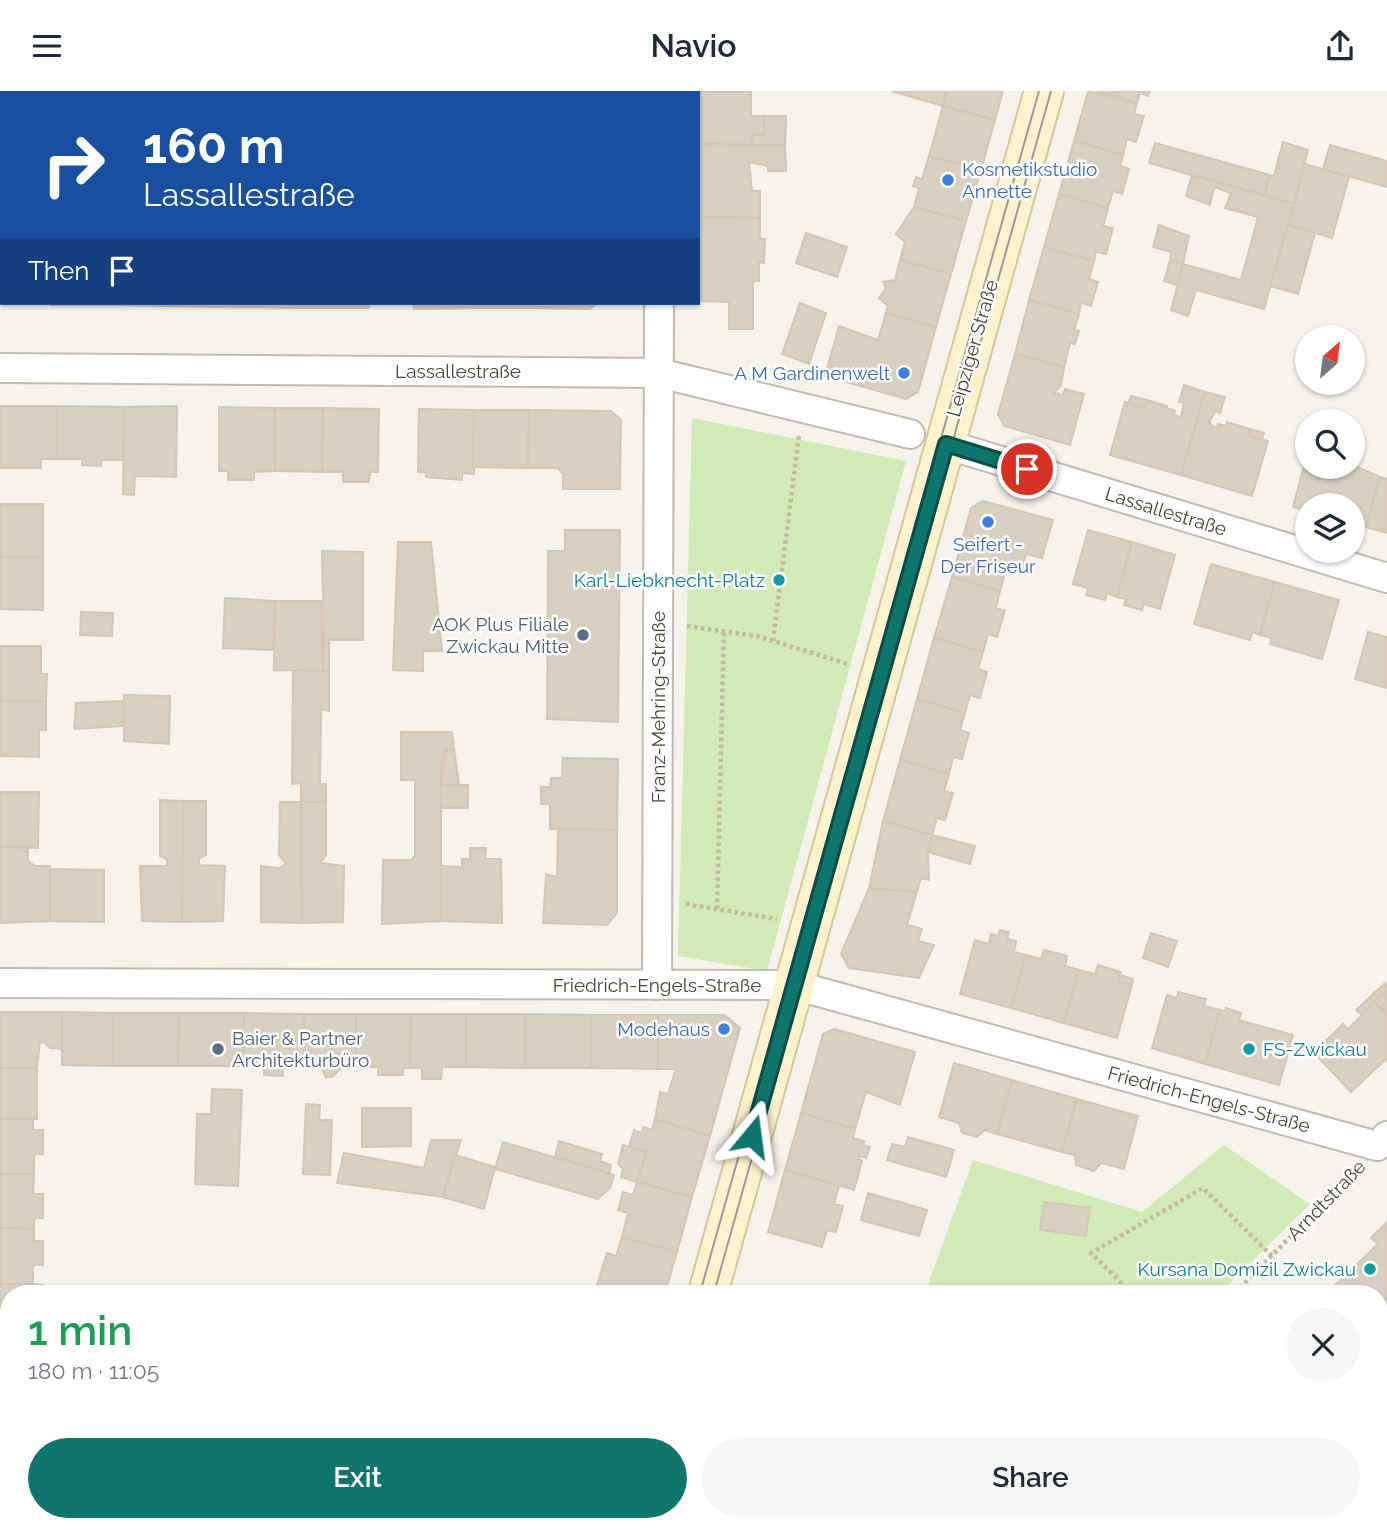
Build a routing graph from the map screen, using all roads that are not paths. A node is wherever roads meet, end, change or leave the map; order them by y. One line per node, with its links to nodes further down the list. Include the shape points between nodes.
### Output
1 (1044, 91): 6 (street, Leipziger Straße)
2 (659, 305): 4 (street, Franz-Mehring-Straße)
3 (0, 367): 4 (street, Lassallestraße)
4 (659, 373): 5 (street, Lassallestraße); 9 (street, Franz-Mehring-Straße)
5 (910, 434)
6 (946, 444): 7 (street, Lassallestraße); 10 (street, Leipziger Straße)
7 (1387, 578)
8 (0, 983): 9 (street, Friedrich-Engels-Straße)
9 (657, 985): 10 (street, Friedrich-Engels-Straße)
10 (794, 985): 11 (street, Friedrich-Engels-Straße); 12 (street, Leipziger Straße)
11 (1382, 1141)
12 (710, 1285)

